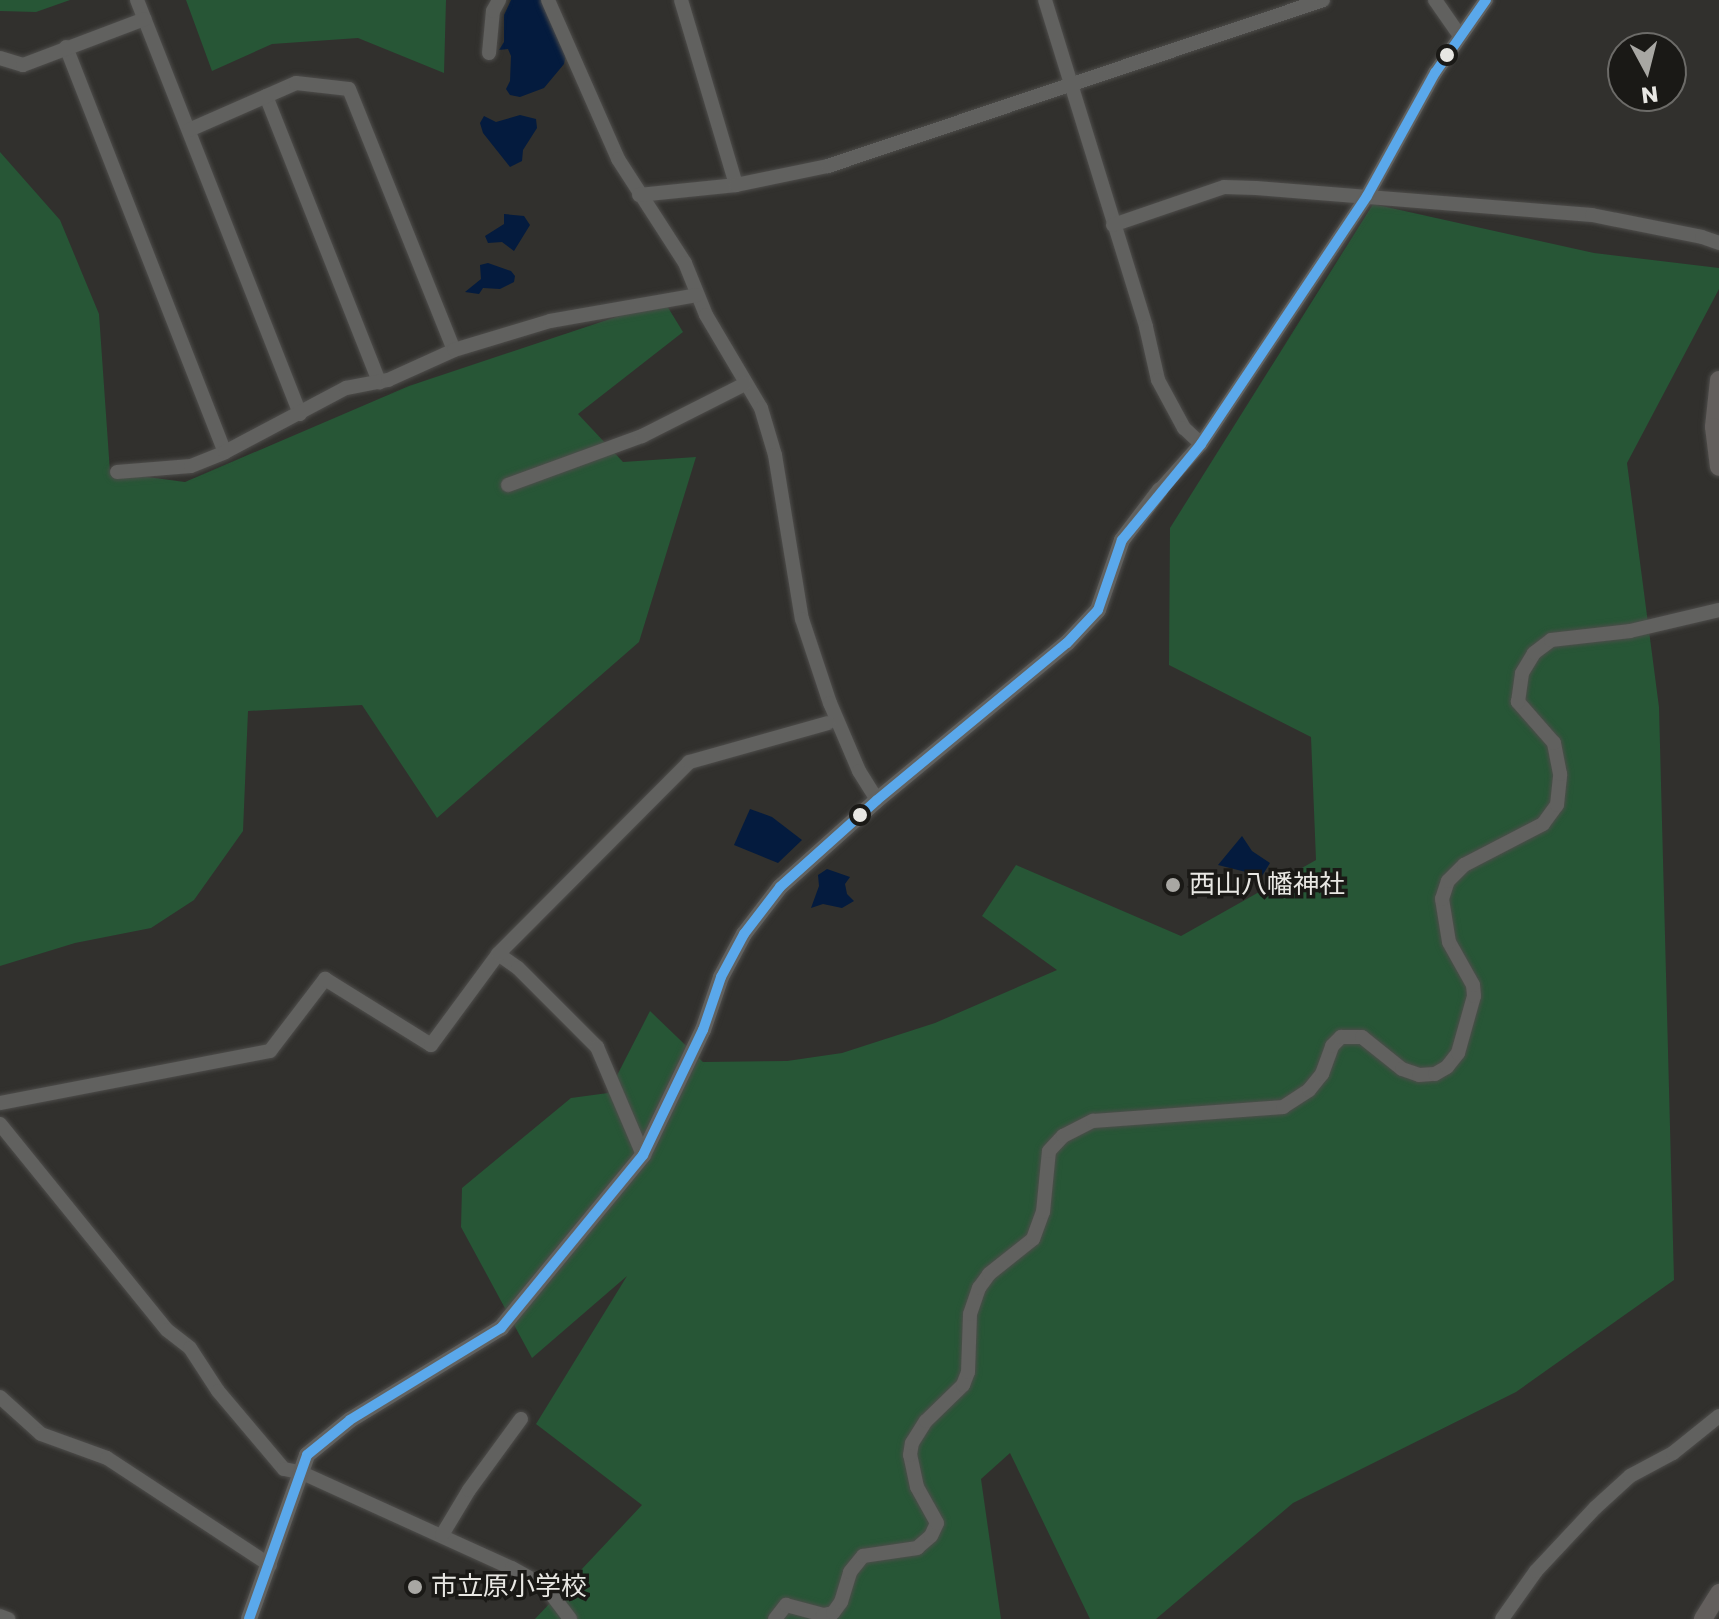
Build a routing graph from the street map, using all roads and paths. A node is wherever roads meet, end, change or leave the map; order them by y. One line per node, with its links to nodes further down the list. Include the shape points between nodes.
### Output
1 (137, 0): 9 (street)
2 (499, 0): 12 (street)
3 (548, 0): 18 (street)
4 (681, 0): 17 (street)
5 (1045, 0): 14 (street)
6 (1323, 0): 14 (street)
7 (1435, 0): 10 (street)
8 (1486, 0): 10 (street)
9 (145, 19): 11 (street); 16 (street)
10 (1460, 36): 19 (street)
11 (66, 47): 13 (street, via 23,65); 29 (street)
12 (489, 53)
13 (0, 58)
14 (1072, 85): 17 (street, via 828,166); 20 (street)
15 (266, 96): 16 (street); 23 (street, via 296,83 349,89); 25 (street)
16 (189, 130): 27 (street)
17 (736, 185): 18 (street)
18 (639, 195): 22 (street, via 679,251)
19 (1367, 196): 20 (street, via 1224,187); 21 (street, via 1592,215); 28 (street)
20 (1113, 225): 28 (street, via 1158,380 1184,428)
21 (1719, 243)
22 (697, 295): 23 (street, via 550,321); 26 (street)
23 (454, 350): 25 (street)
24 (1719, 380): 30 (main road, via 1714,427)
25 (379, 382): 27 (street, via 346,388)
26 (745, 384): 32 (street, via 642,436); 36 (street, via 761,408 775,455 802,619 830,703)
27 (300, 414): 29 (street)
28 (1201, 444): 33 (street)
29 (225, 452): 31 (street, via 191,466)
30 (1719, 467)
31 (117, 472)
32 (508, 485)
33 (1160, 490): 36 (street, via 1122,540 1098,610 975,723)
34 (1719, 610): 52 (street, via 1630,631 1551,640 1534,653 1522,673 1518,702 1554,743 1560,774 1557,805 1543,824 1464,865 1448,881 1442,899 1449,942 1474,996 1458,1053 1447,1067 1419,1075 1402,1069 1362,1037 1341,1037 1309,1090 1283,1107 1093,1121 1063,1136 1049,1151 1043,1212 1033,1239 979,1288 970,1314 963,1385 926,1421 912,1443 917,1487 937,1523 931,1536 917,1548 863,1556 850,1572 833,1613 786,1605)
35 (828, 723): 37 (street, via 689,762)
36 (877, 800): 40 (street, via 780,887 744,934)
37 (498, 954): 38 (street, via 431,1045 325,979 270,1051); 40 (street, via 597,1047)
38 (0, 1103)
39 (0, 1124): 44 (street, via 158,1319 190,1348 218,1391 284,1469)
40 (643, 1155): 44 (street, via 501,1328 323,1439)
41 (0, 1397): 46 (street, via 41,1434 107,1458)
42 (1719, 1416): 53 (street, via 1673,1453 1630,1476 1595,1508 1536,1571)
43 (521, 1419): 45 (street)
44 (300, 1472): 45 (street); 46 (street)
45 (442, 1535): 51 (street, via 546,1587)
46 (270, 1565): 50 (street)
47 (1719, 1593): 54 (main road)
48 (0, 1616): 49 (street)
49 (8, 1619)
50 (249, 1619)
51 (570, 1619)
52 (775, 1619)
53 (1502, 1619)
54 (1703, 1619)

